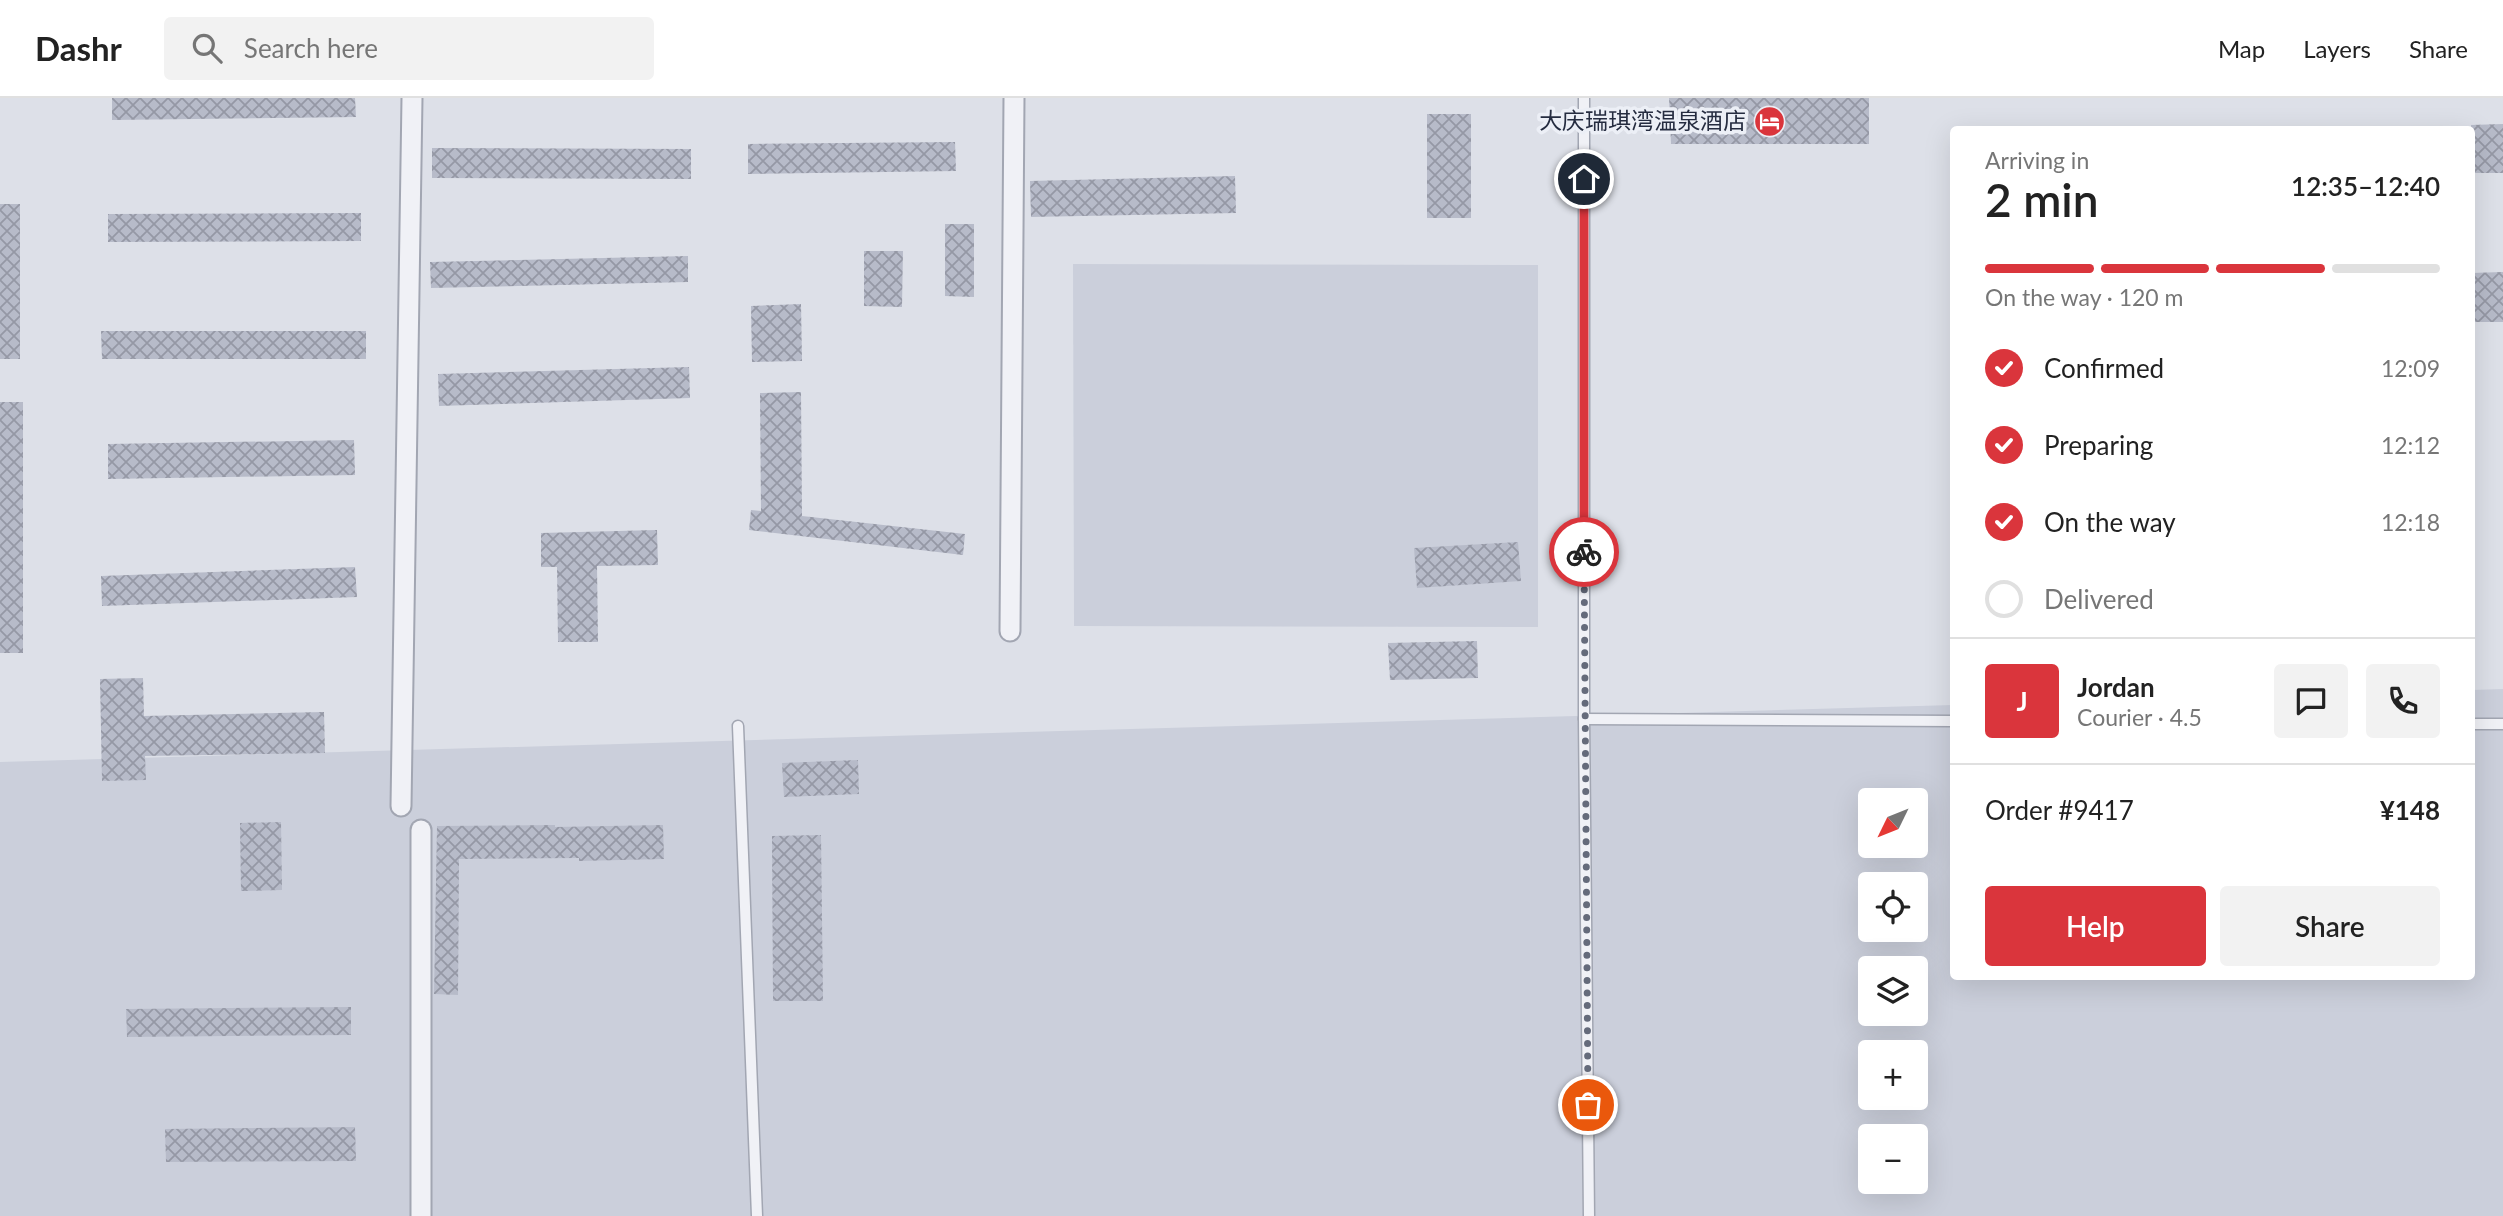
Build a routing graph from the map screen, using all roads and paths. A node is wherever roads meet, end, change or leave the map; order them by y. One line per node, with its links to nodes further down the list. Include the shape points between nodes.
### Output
1 (412, 98): 10 (street)
2 (1014, 98): 4 (street)
3 (1584, 98): 5 (lane)
4 (1010, 631)
5 (1584, 719): 6 (lane); 14 (lane)
6 (1950, 721)
7 (2475, 724): 8 (lane)
8 (2503, 724)
9 (738, 726): 13 (lane)
10 (401, 806)
11 (421, 830): 12 (street)
12 (421, 1216)
13 (757, 1216)
14 (1589, 1216)

